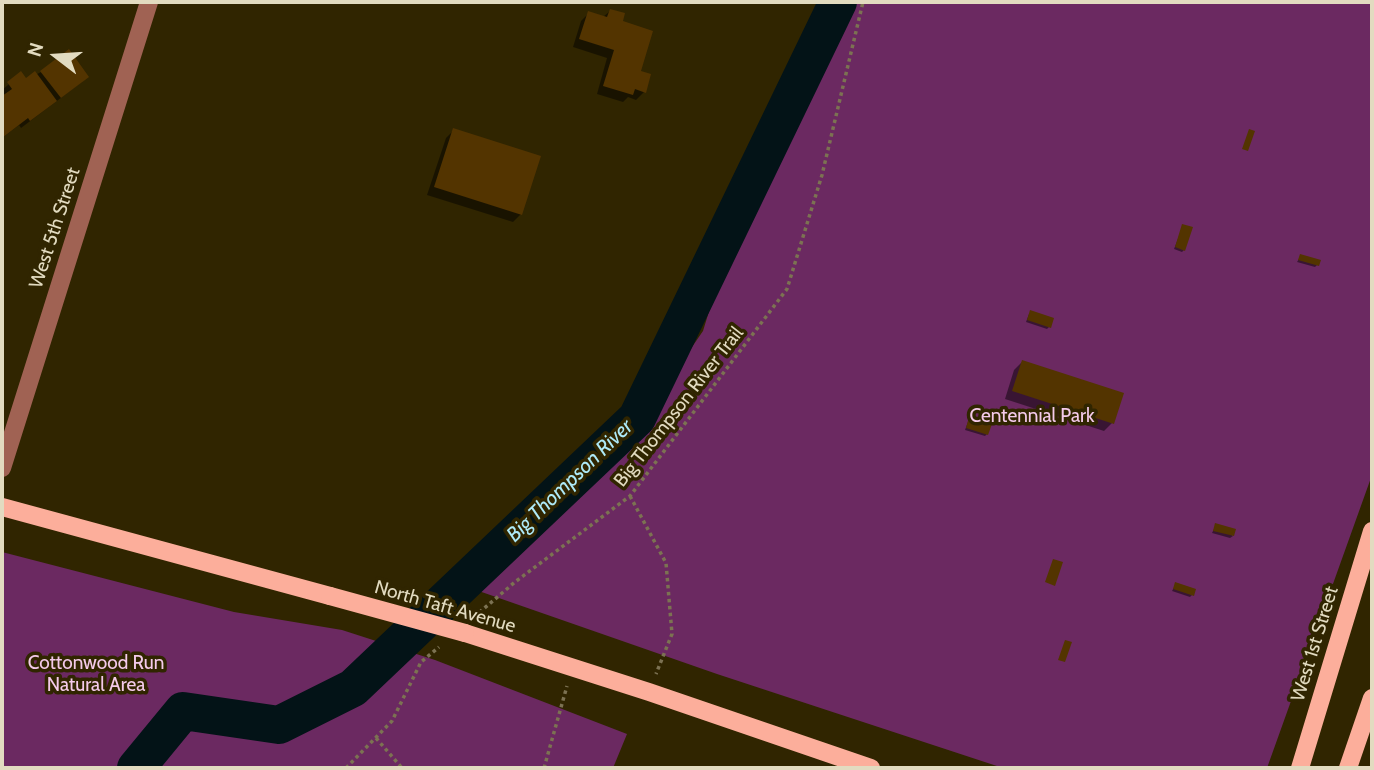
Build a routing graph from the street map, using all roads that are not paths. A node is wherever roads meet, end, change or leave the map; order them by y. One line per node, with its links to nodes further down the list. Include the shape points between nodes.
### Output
1 (149, 2): 2 (street, West 5th Street)
2 (2, 468)
3 (2, 508): 6 (main road, North Taft Avenue, bridge, via 330,596 469,626 573,667)
4 (1372, 531): 7 (main road, West 1st Street)
5 (1372, 698): 8 (main road)
6 (871, 768)
7 (1300, 768)
8 (1348, 768)

